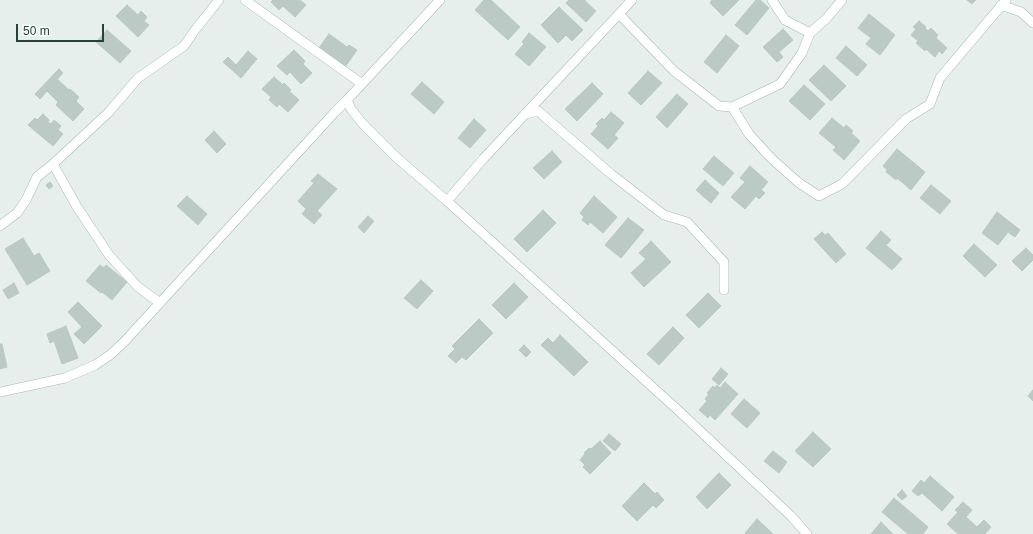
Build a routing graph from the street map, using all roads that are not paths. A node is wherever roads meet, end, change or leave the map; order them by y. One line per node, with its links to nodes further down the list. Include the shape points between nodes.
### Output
1 (219, 0): 15 (street, via 184,46 138,78 108,113)
2 (245, 0): 11 (street)
3 (440, 0): 11 (street)
4 (632, 0): 8 (street)
5 (772, 0): 10 (street, via 785,20)
6 (842, 0): 10 (street)
7 (1004, 3): 9 (street, via 1021,12); 13 (street, via 940,78 930,104 906,119 842,184 819,196 799,183 771,158 749,134)
8 (619, 14): 13 (street, via 674,70 719,106); 14 (street)
9 (1033, 23)
10 (810, 33): 13 (street, via 802,53 780,84)
11 (362, 84): 12 (street)
12 (347, 100): 16 (street, via 351,109 368,129); 19 (street)
13 (732, 107)
14 (525, 114): 16 (street); 18 (street, via 538,111 664,215 687,222 724,262)
15 (53, 164): 17 (street, via 37,177 17,213); 19 (street, via 77,207 109,255 138,287)
16 (446, 201): 21 (street, via 680,412)
17 (0, 226)
18 (724, 290)
19 (160, 303): 20 (street, via 124,342 95,365 65,378)
20 (0, 392)
21 (807, 534)

